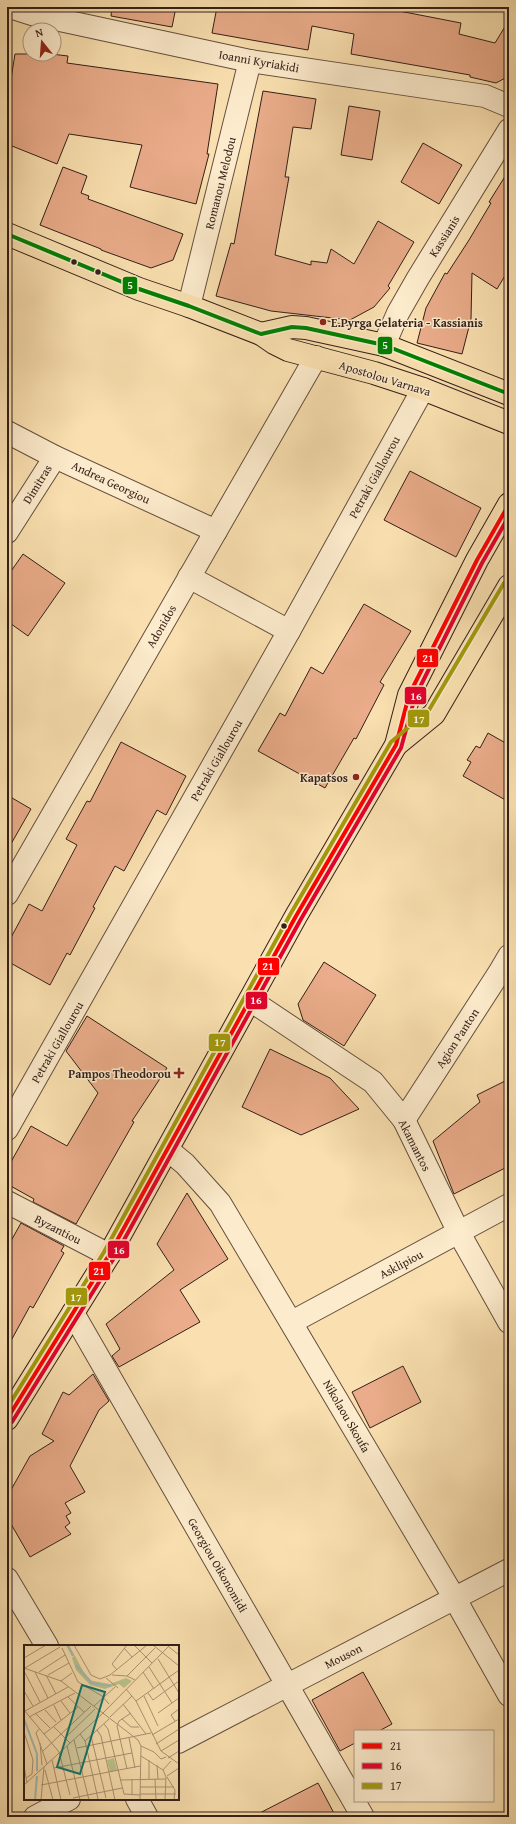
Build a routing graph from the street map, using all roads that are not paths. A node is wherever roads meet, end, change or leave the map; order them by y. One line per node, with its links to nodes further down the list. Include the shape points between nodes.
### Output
1 (10, 7): 2 (street, Ioanni Kyriakidi)
2 (250, 61): 3 (street, Ioanni Kyriakidi, via 485,96); 6 (street, Romanou Melodou)
3 (509, 106)
4 (509, 130): 8 (street, Kassianis, via 418,278)
5 (7, 234): 6 (main road, Apostolou Varnava, via 139,289)
6 (189, 306): 7 (main road, Apostolou Varnava)
7 (261, 334): 8 (main road, via 292,327 306,328); 9 (main road, Apostolou Varnava, via 288,350)
8 (384, 345): 11 (main road)
9 (316, 357): 10 (main road, Apostolou Varnava); 16 (street, Adonidos)
10 (423, 389): 12 (main road, Apostolou Varnava); 20 (street, Petraki Giallourou)
11 (509, 394)
12 (509, 423)
13 (7, 432): 14 (street, Andrea Georgiou)
14 (55, 456): 16 (street, Andrea Georgiou); 17 (street, Dimitras)
15 (509, 504): 21 (main road, via 477,560 409,695)
16 (216, 530): 18 (street, Adonidos)
17 (7, 532)
18 (189, 577): 20 (street); 22 (street, Adonidos)
19 (509, 586): 21 (main road, via 434,714)
20 (290, 631): 26 (street, Petraki Giallourou)
21 (396, 745): 24 (main road)
22 (7, 894)
23 (506, 970): 25 (street, Agion Panton)
24 (250, 1000): 25 (street, Akamantos, via 374,1082); 27 (main road)
25 (404, 1120): 30 (street, Akamantos)
26 (7, 1129)
27 (168, 1150): 31 (main road); 33 (street, Nikolaou Skoufa, via 185,1164 220,1203)
28 (7, 1202): 31 (street, Byzantiou)
29 (509, 1205): 30 (street, Asklipiou)
30 (459, 1233): 33 (street, Asklipiou); 34 (street, Akamantos)
31 (109, 1255): 32 (main road)
32 (73, 1313): 35 (main road); 40 (street, Georgiou Oikonomidi)
33 (292, 1322): 38 (street, Nikolaou Skoufa)
34 (509, 1322)
35 (7, 1419)
36 (509, 1570): 38 (street, Mouson)
37 (7, 1579): 39 (street)
38 (455, 1599): 40 (street, Mouson); 41 (street, Nikolaou Skoufa)
39 (46, 1645)
40 (286, 1685): 42 (street, Mouson); 46 (street, Georgiou Oikonomidi)
41 (509, 1695)
42 (179, 1741)
43 (67, 1800): 47 (street)
44 (137, 1800): 48 (street)
45 (354, 1802): 49 (street, Georgiou Oikonomidi)
46 (354, 1802)
47 (35, 1817)
48 (147, 1817)
49 (363, 1817)

